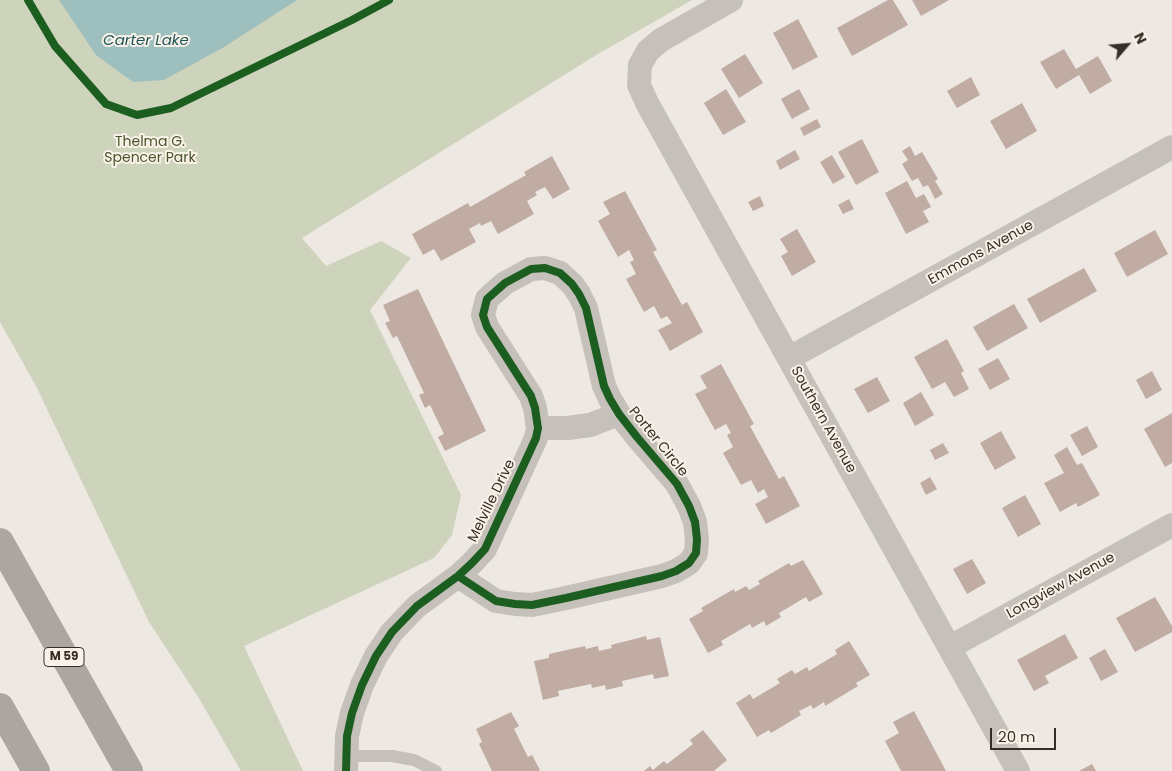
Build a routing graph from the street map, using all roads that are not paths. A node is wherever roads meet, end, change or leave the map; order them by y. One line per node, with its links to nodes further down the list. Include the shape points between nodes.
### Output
1 (731, 0): 4 (street, Southern Avenue, via 661,40 648,51 640,65 639,85 646,103)
2 (1172, 147): 4 (street, Emmons Avenue)
3 (487, 299): 5 (street, Porter Circle, via 505,283 531,269 545,268 560,273 576,289 586,308 604,386); 6 (street, Melville Drive, via 484,314 487,327 531,396)
4 (789, 358): 10 (street, Southern Avenue)
5 (619, 414): 6 (street, via 590,425); 9 (street, Porter Circle, via 677,484 689,506 698,539 696,553 689,563 662,576 532,605 496,601)
6 (538, 428): 9 (street, Melville Drive, via 532,449 485,549)
7 (1172, 525): 10 (street, Longview Avenue)
8 (0, 542): 14 (highway, M 59)
9 (458, 576): 12 (street, Melville Drive, via 417,606 392,632 376,656 352,713)
10 (950, 647): 16 (street, Southern Avenue)
11 (0, 707): 13 (highway)
12 (346, 764): 15 (lane, via 392,756 414,760)
13 (36, 771)
14 (129, 771)
15 (436, 771)
16 (1018, 771)

